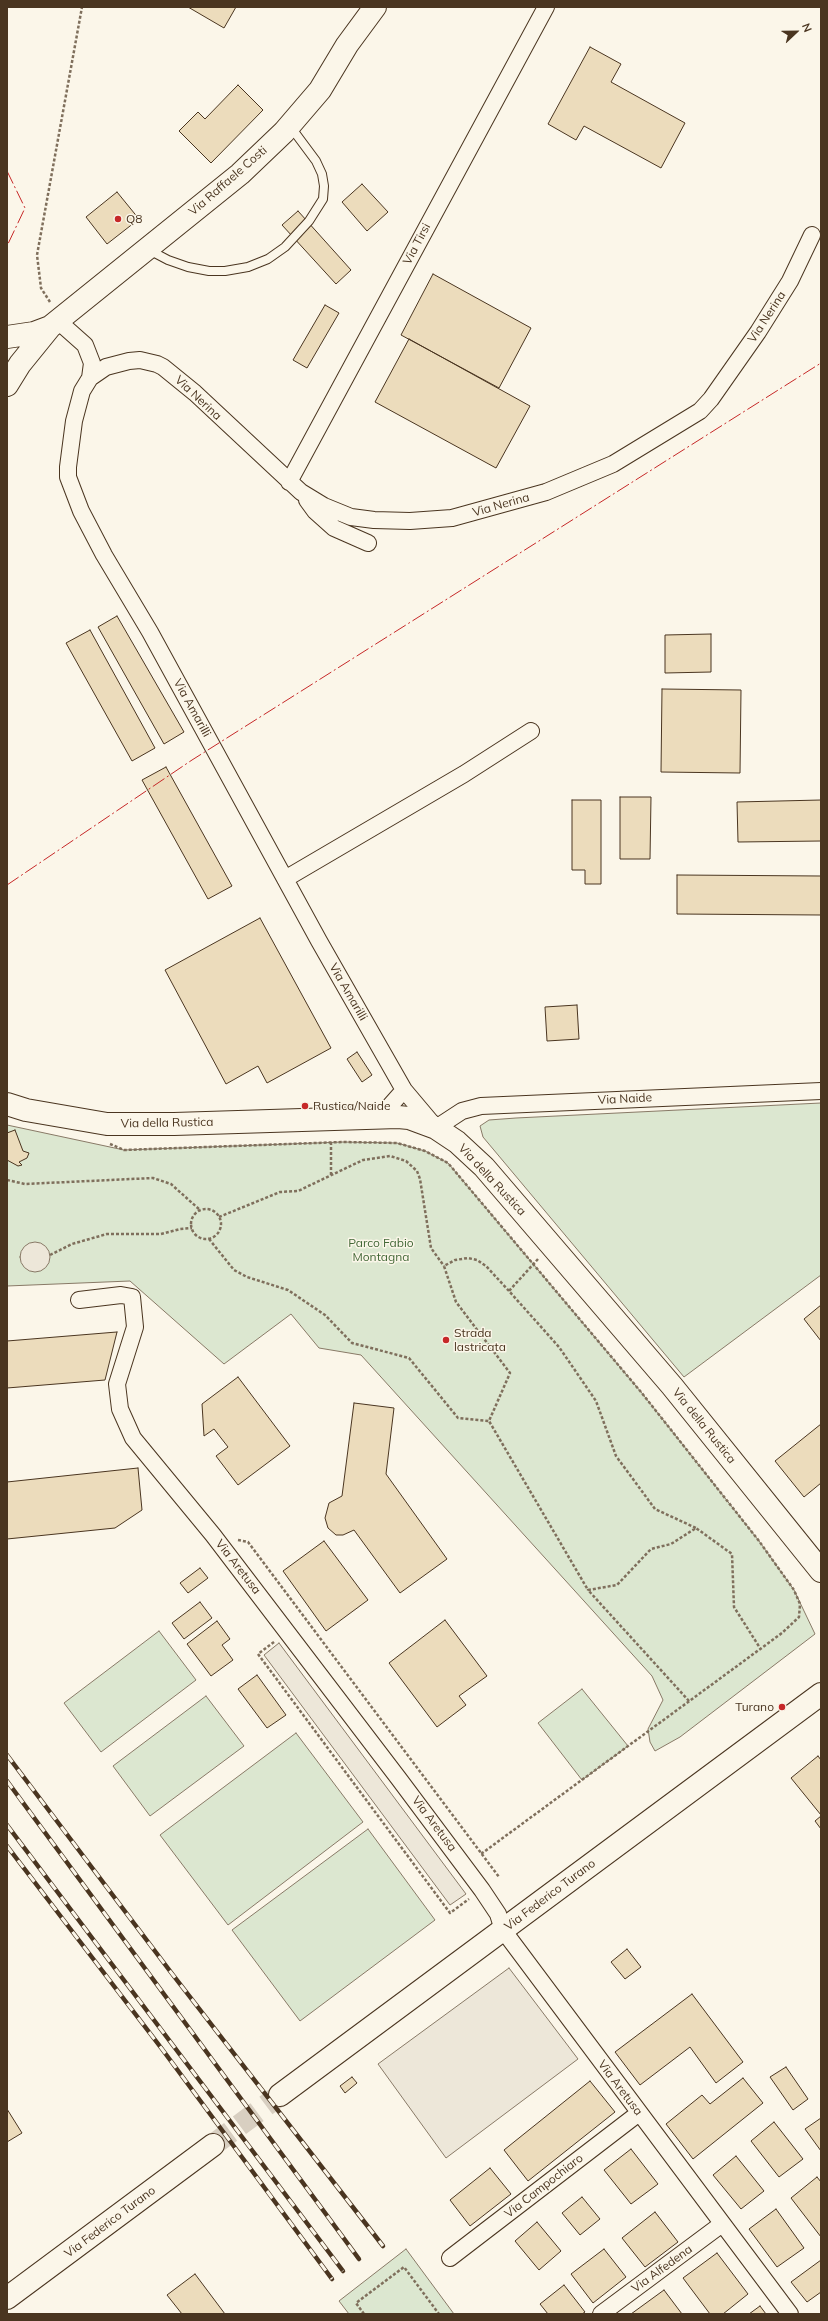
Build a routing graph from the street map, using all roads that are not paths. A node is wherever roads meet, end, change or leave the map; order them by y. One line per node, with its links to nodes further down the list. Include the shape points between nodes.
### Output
1 (375, 7): 3 (street, Via Raffaele Costi, via 347,45 320,90)
2 (546, 7): 12 (street, Via Tirsi)
3 (290, 126): 5 (street, Via Raffaele Costi, via 240,174); 5 (lane, via 316,161 324,186 323,199 309,221 285,247 268,259 220,271 188,267)
4 (812, 235): 13 (street, Via Nerina, via 790,281 710,399 687,420 613,464 546,492 452,518 410,521 352,517 324,506)
5 (146, 249): 6 (street, Via Raffaele Costi)
6 (58, 321): 7 (street, Via Raffaele Costi, via 34,333); 8 (street, Via Amarilli); 10 (street, Via Raffaele Costi)
7 (7, 337)
8 (85, 345): 9 (street, Via Nerina, via 104,357); 11 (street, Via Amarilli, via 92,363)
9 (129, 361): 11 (street, Via Nerina, via 106,367); 12 (street, Via Nerina, via 146,361 163,367)
10 (8, 378)
11 (90, 378): 16 (street, Via Amarilli, via 82,391 74,421 68,467 71,487 80,511 150,632)
12 (289, 482): 13 (street, Via Nerina)
13 (301, 492): 14 (street, via 315,512 334,528)
14 (368, 543)
15 (530, 732): 16 (street, via 464,774)
16 (285, 879): 17 (street, Via Amarilli)
17 (404, 1090): 20 (street); 21 (street, Via Amarilli)
18 (821, 1091): 21 (street, Via Naide, via 481,1106 462,1111)
19 (7, 1104): 20 (street, Via della Rustica, via 26,1110 107,1124)
20 (380, 1117): 21 (street, Via della Rustica, via 409,1118)
21 (436, 1128): 23 (street, Via della Rustica, via 457,1142 484,1167 672,1386)
22 (79, 1300): 25 (street, Via Aretusa, via 121,1294 132,1297 134,1326 117,1384 120,1409 133,1438 288,1632 482,1890 498,1914)
23 (821, 1571)
24 (821, 1694): 25 (street, Via Federico Turano)
25 (503, 1930): 26 (street, Via Federico Turano); 27 (street, Via Aretusa)
26 (280, 2095)
27 (639, 2113): 29 (street, Via Aretusa); 30 (street, Via Campochiaro)
28 (213, 2145): 31 (street, Via Federico Turano)
29 (722, 2224): 32 (street, Via Alfedena); 33 (street, Via Aretusa)
30 (450, 2258)
31 (7, 2298)
32 (601, 2314)
33 (790, 2314)

